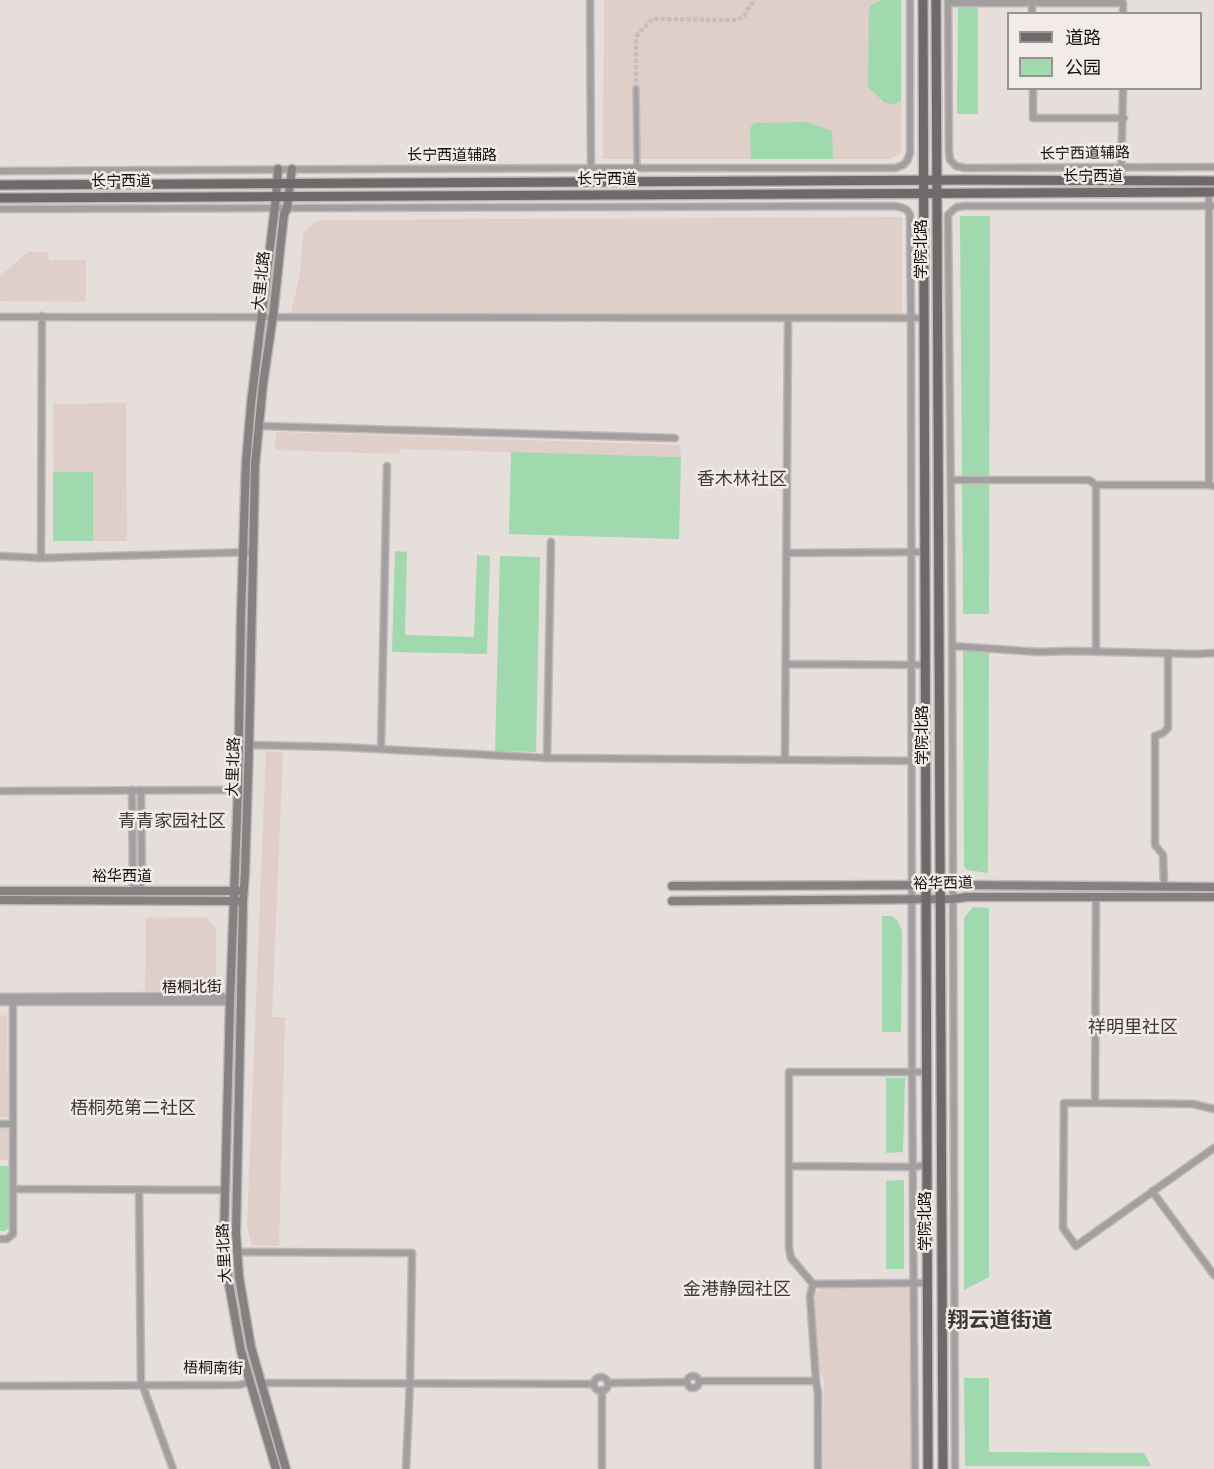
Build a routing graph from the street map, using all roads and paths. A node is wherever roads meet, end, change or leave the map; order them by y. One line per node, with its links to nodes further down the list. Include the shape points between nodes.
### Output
1 (591, 0): 14 (street)
2 (910, 0): 15 (street, 长宁西道辅路, via 910,153 903,165)
3 (923, 0): 21 (main road, 学院北路)
4 (936, 0): 19 (main road, 学院北路)
5 (1032, 1): 6 (street); 7 (street, via 1123,3)
6 (948, 2): 12 (street, 长宁西道辅路, via 949,153 956,166)
7 (1123, 12)
8 (636, 89): 15 (street)
9 (1033, 90): 11 (street, via 1033,118)
10 (1124, 90): 11 (street)
11 (1124, 118): 12 (street)
12 (1121, 166): 13 (street, 长宁西道辅路); 22 (street)
13 (1214, 166)
14 (591, 168): 15 (street, 长宁西道辅路); 17 (street, 长宁西道辅路)
15 (637, 168)
16 (278, 169): 17 (street, 长宁西道辅路); 18 (street, 长宁西道辅路); 24 (main road, 大里北路)
17 (292, 169): 23 (main road, 大里北路)
18 (0, 171)
19 (938, 180): 21 (main road, 长宁西道); 22 (main road, 长宁西道); 28 (main road, 学院北路)
20 (1214, 180): 22 (main road, 长宁西道)
21 (923, 181): 23 (main road, 长宁西道); 27 (main road, 学院北路)
22 (1122, 181)
23 (290, 183): 24 (main road, 长宁西道); 31 (main road, 大里北路)
24 (277, 184): 25 (main road, 长宁西道); 30 (main road, 大里北路)
25 (0, 185)
26 (1211, 192): 28 (main road, 长宁西道); 32 (street)
27 (923, 194): 28 (main road, 长宁西道); 31 (main road, 长宁西道); 42 (main road, 学院北路)
28 (938, 194): 54 (main road, 学院北路)
29 (0, 198): 30 (main road, 长宁西道)
30 (276, 198): 31 (main road, 长宁西道); 35 (main road, 大里北路)
31 (288, 198): 33 (main road, 大里北路)
32 (1211, 206): 46 (street, via 957,207 948,215); 48 (street)
33 (287, 208): 35 (street); 38 (main road, 大里北路); 41 (street, via 903,208 910,215)
34 (0, 209): 35 (street)
35 (274, 209): 37 (main road, 大里北路)
36 (42, 316): 37 (street); 39 (street); 58 (street)
37 (262, 316): 38 (street); 50 (main road, 大里北路, via 246,463)
38 (273, 316): 40 (street); 43 (main road, 大里北路)
39 (0, 317)
40 (788, 318): 41 (street); 56 (street)
41 (911, 318): 42 (street); 52 (street)
42 (924, 318): 53 (main road, 学院北路)
43 (259, 426): 44 (street); 51 (main road, 大里北路)
44 (675, 438)
45 (387, 466): 67 (street)
46 (951, 480): 47 (street, via 1089,480); 55 (street)
47 (1096, 485): 48 (street); 60 (street)
48 (1211, 486)
49 (551, 542): 68 (street)
50 (243, 552): 51 (street); 58 (street); 74 (main road, 大里北路)
51 (253, 552): 66 (main road, 大里北路)
52 (912, 552): 53 (street); 56 (street); 64 (street)
53 (924, 552): 54 (main road); 65 (main road, 学院北路)
54 (939, 552): 55 (street); 78 (main road, 学院北路)
55 (951, 552): 59 (street)
56 (786, 553): 63 (street)
57 (0, 556): 58 (street)
58 (41, 558)
59 (952, 646): 60 (street); 79 (street)
60 (1096, 652): 61 (street)
61 (1168, 653): 62 (street); 81 (street, via 1168,728 1155,736 1155,845 1163,855)
62 (1214, 653)
63 (786, 664): 64 (street); 69 (street)
64 (912, 664): 65 (street); 70 (street)
65 (925, 664): 71 (main road, 学院北路)
66 (249, 745): 67 (street); 85 (main road, 大里北路)
67 (381, 749): 68 (street)
68 (547, 758): 69 (street)
69 (785, 760): 70 (street)
70 (912, 761): 71 (street); 76 (street)
71 (925, 761): 77 (main road, 学院北路)
72 (132, 790): 73 (street); 75 (street); 84 (street, via 133,884)
73 (141, 790): 74 (street); 84 (street)
74 (238, 790): 85 (main road, 大里北路)
75 (0, 791)
76 (912, 885): 77 (main road, 裕华西道); 80 (main road, 裕华西道); 89 (street)
77 (926, 885): 78 (main road, 裕华西道); 90 (main road, 学院北路)
78 (940, 885): 79 (main road, 裕华西道); 91 (main road, 学院北路)
79 (952, 885): 81 (main road, 裕华西道); 92 (street)
80 (672, 886)
81 (1164, 886): 82 (main road, 裕华西道); 87 (main road)
82 (1214, 886)
83 (0, 891): 84 (main road, 裕华西道)
84 (139, 891): 85 (main road, 裕华西道)
85 (240, 891): 94 (main road, 大里北路); 95 (main road, 大里北路)
86 (1096, 897): 87 (main road, 裕华西道); 92 (main road, 裕华西道); 103 (street)
87 (1164, 897): 88 (main road, 裕华西道)
88 (1214, 897)
89 (912, 899): 90 (main road, 裕华西道); 96 (main road, 裕华西道); 102 (street)
90 (926, 899): 91 (main road, 裕华西道); 101 (main road, 学院北路)
91 (940, 899): 92 (main road, 裕华西道); 110 (main road, 学院北路)
92 (953, 899): 108 (street)
93 (0, 900): 94 (main road, 裕华西道)
94 (233, 901): 95 (main road, 裕华西道); 100 (main road, 大里北路)
95 (243, 902): 118 (main road, 大里北路)
96 (672, 902)
97 (0, 997): 98 (street, 梧桐北街)
98 (13, 1000): 99 (street, 梧桐北街); 100 (street, 梧桐北街); 106 (street)
99 (0, 1002)
100 (230, 1002): 115 (main road, 大里北路)
101 (926, 1072): 102 (street); 109 (main road, 学院北路)
102 (912, 1073): 111 (street, via 789,1072); 112 (street)
103 (1095, 1103): 104 (street, via 1193,1104); 116 (street, via 1064,1103 1063,1228 1076,1246)
104 (1214, 1109)
105 (0, 1124): 106 (street)
106 (12, 1124): 113 (street)
107 (1214, 1148): 116 (street)
108 (955, 1164): 110 (street); 141 (street)
109 (926, 1165): 110 (main road); 112 (street); 121 (main road, 学院北路)
110 (941, 1165): 140 (main road, 学院北路)
111 (789, 1166): 112 (street); 122 (street, via 791,1258)
112 (914, 1167): 120 (street)
113 (14, 1189): 114 (street); 117 (street, via 13,1234)
114 (139, 1190): 115 (street); 125 (street)
115 (226, 1190): 124 (main road, 大里北路, via 228,1280)
116 (1152, 1191): 119 (street)
117 (0, 1239)
118 (237, 1252): 126 (main road, 大里北路, via 251,1347); 127 (street, via 412,1253)
119 (1214, 1275)
120 (914, 1283): 121 (street); 122 (street); 138 (street)
121 (927, 1283): 139 (main road, 学院北路)
122 (813, 1284): 123 (street, via 810,1296)
123 (816, 1381): 128 (street, via 700,1381 693,1388 687,1382); 137 (street)
124 (250, 1382): 125 (street, 梧桐南街); 133 (main road, 大里北路)
125 (142, 1383): 129 (street, 梧桐南街); 132 (street)
126 (262, 1383): 127 (street); 134 (main road, 大里北路)
127 (410, 1383): 130 (street); 135 (street)
128 (608, 1383): 130 (street, via 601,1377); 131 (street)
129 (0, 1384)
130 (594, 1384): 131 (street)
131 (602, 1390): 136 (street)
132 (173, 1469)
133 (276, 1469)
134 (286, 1469)
135 (406, 1469)
136 (602, 1469)
137 (818, 1469)
138 (915, 1469)
139 (928, 1469)
140 (943, 1469)
141 (955, 1469)

